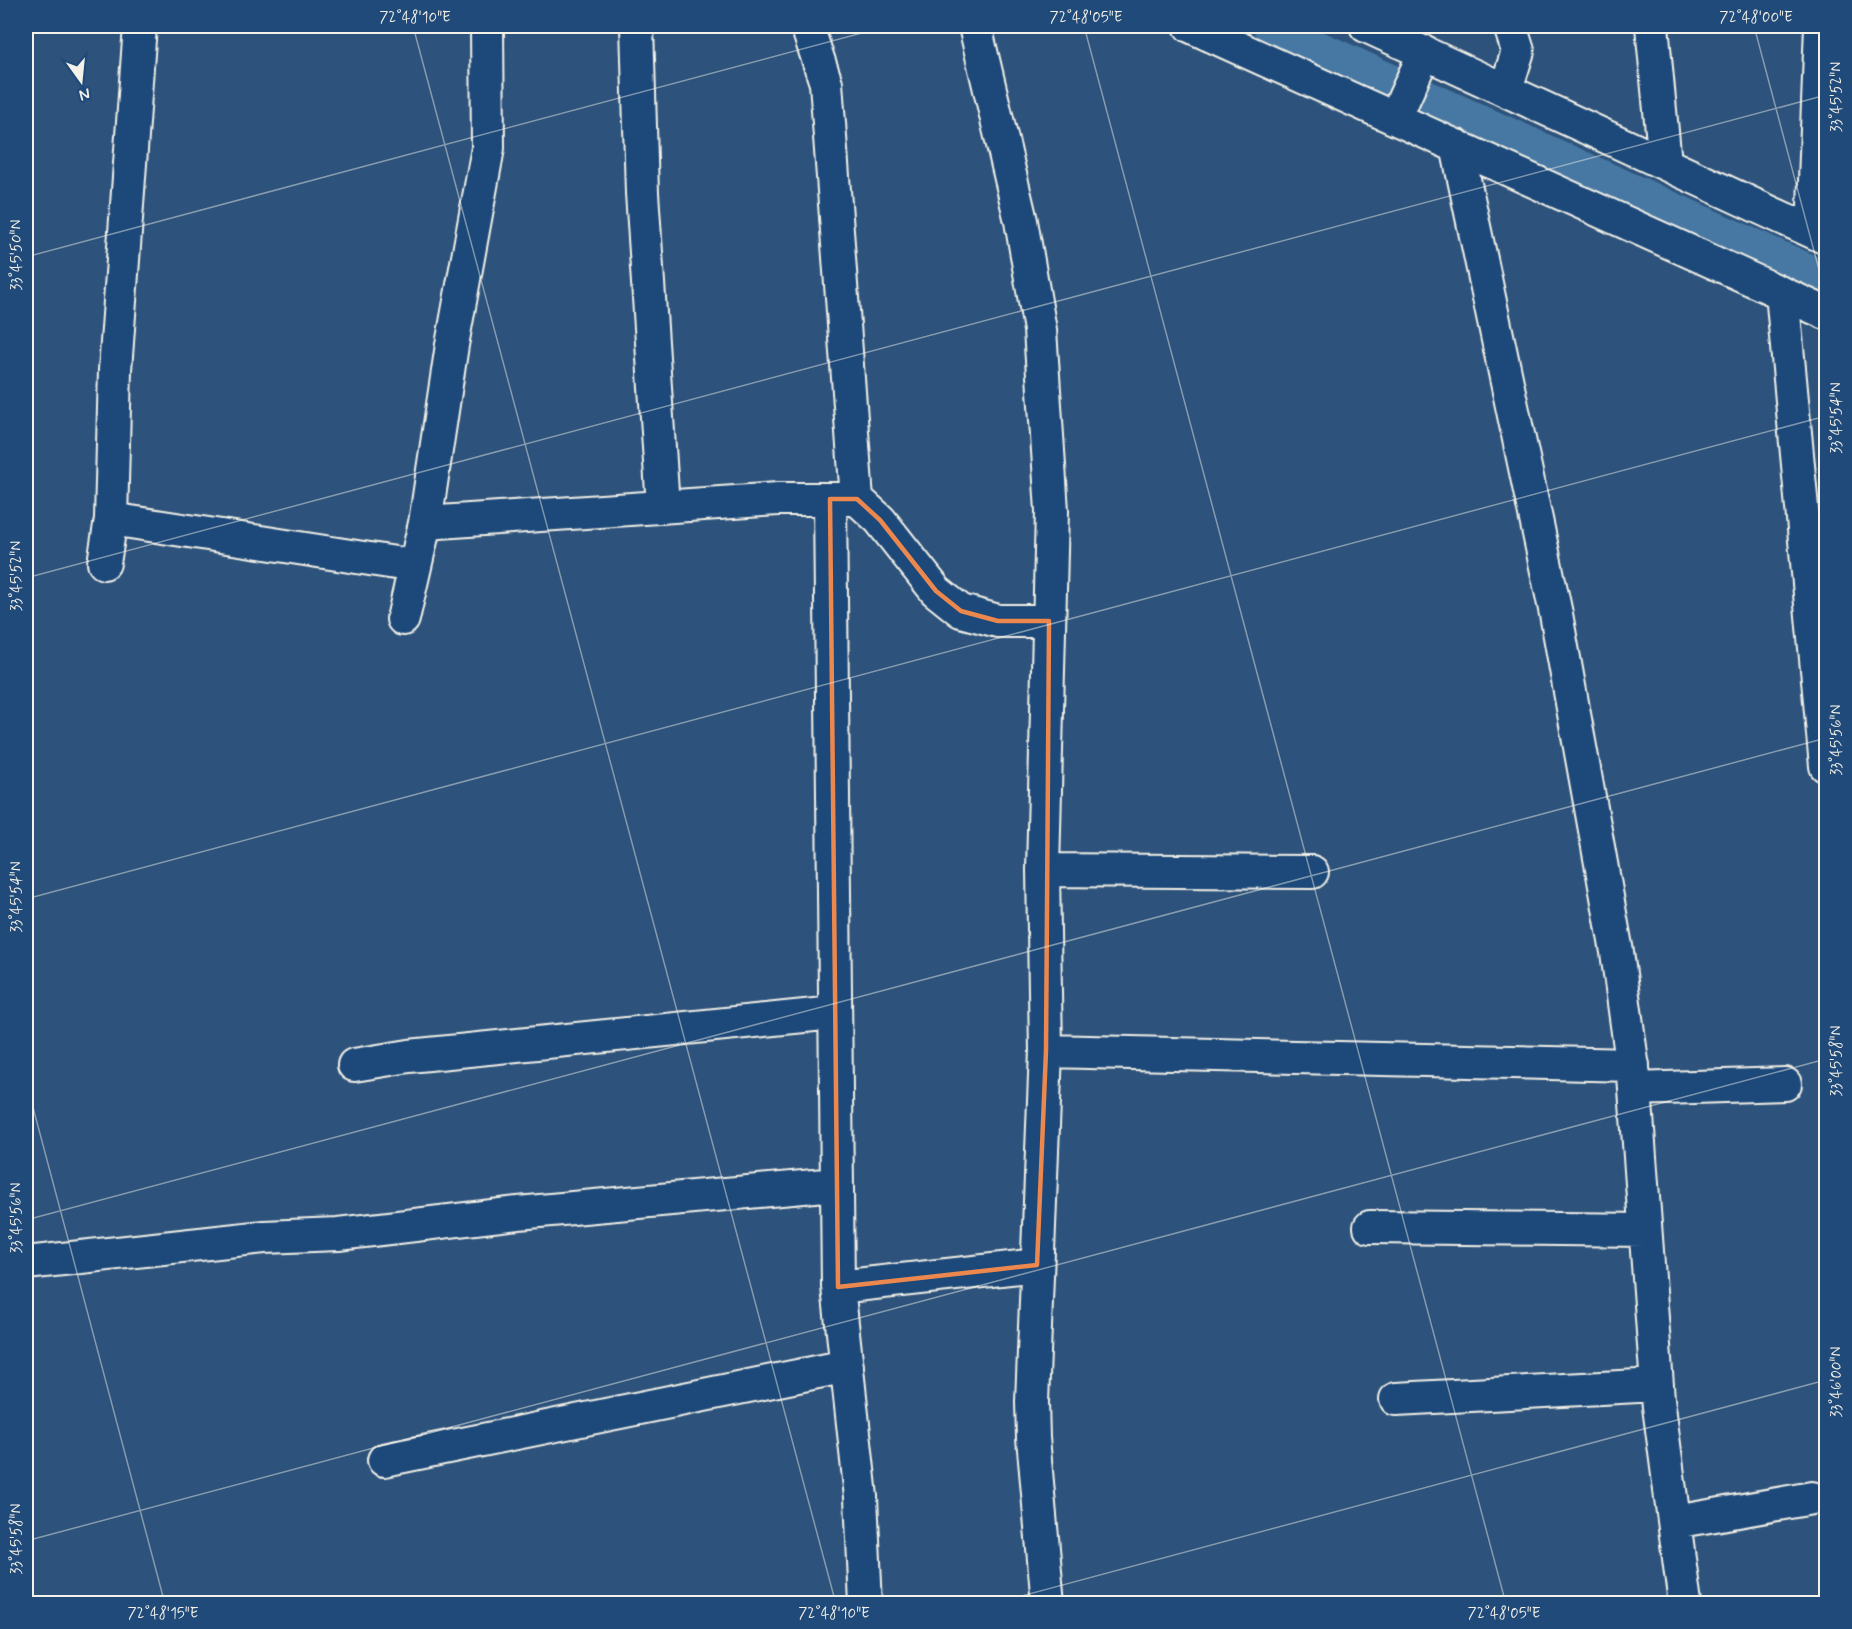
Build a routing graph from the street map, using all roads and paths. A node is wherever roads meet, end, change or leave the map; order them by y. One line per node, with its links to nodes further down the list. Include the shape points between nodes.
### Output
1 (140, 26): 20 (street, via 115,370)
2 (487, 26): 21 (street, via 488,148)
3 (637, 26): 19 (street, via 642,193)
4 (807, 26): 18 (street, via 826,83)
5 (975, 26): 25 (street, via 1021,221 1040,330 1052,511)
6 (1190, 26): 11 (street)
7 (1366, 26): 11 (street)
8 (1510, 26): 12 (street, via 1518,51)
9 (1652, 26): 14 (street)
10 (1821, 26): 15 (street)
11 (1408, 87): 12 (street); 13 (street)
12 (1506, 89): 14 (street)
13 (1456, 146): 16 (street); 32 (street, via 1556,614 1617,952)
14 (1665, 163): 15 (street)
15 (1820, 235)
16 (1782, 292): 17 (street); 26 (street)
17 (1827, 313)
18 (843, 499): 19 (street); 25 (street, via 880,520 936,591 961,611 998,621); 29 (street, via 835,782)
19 (663, 507): 21 (street)
20 (111, 519): 22 (street); 23 (street)
21 (425, 523): 23 (street)
22 (104, 563)
23 (415, 566): 24 (street)
24 (403, 619)
25 (1049, 621): 27 (street)
26 (1827, 766)
27 (1043, 870): 28 (street); 30 (street)
28 (1312, 872)
29 (834, 1013): 31 (street, via 409,1056); 34 (street)
30 (1046, 1051): 32 (street); 38 (street)
31 (354, 1065)
32 (1634, 1077): 33 (street); 36 (street)
33 (1785, 1084)
34 (836, 1184): 37 (street); 39 (street)
35 (1370, 1227): 36 (street)
36 (1645, 1230): 41 (street)
37 (26, 1263)
38 (1037, 1265): 39 (street); 47 (street, via 1033,1438)
39 (838, 1287): 40 (street)
40 (847, 1366): 43 (street); 46 (street, via 861,1497)
41 (1657, 1386): 42 (street); 45 (street)
42 (1396, 1399)
43 (384, 1460)
44 (1812, 1498): 45 (street)
45 (1675, 1522): 48 (street)
46 (866, 1604)
47 (1048, 1604)
48 (1685, 1604)

